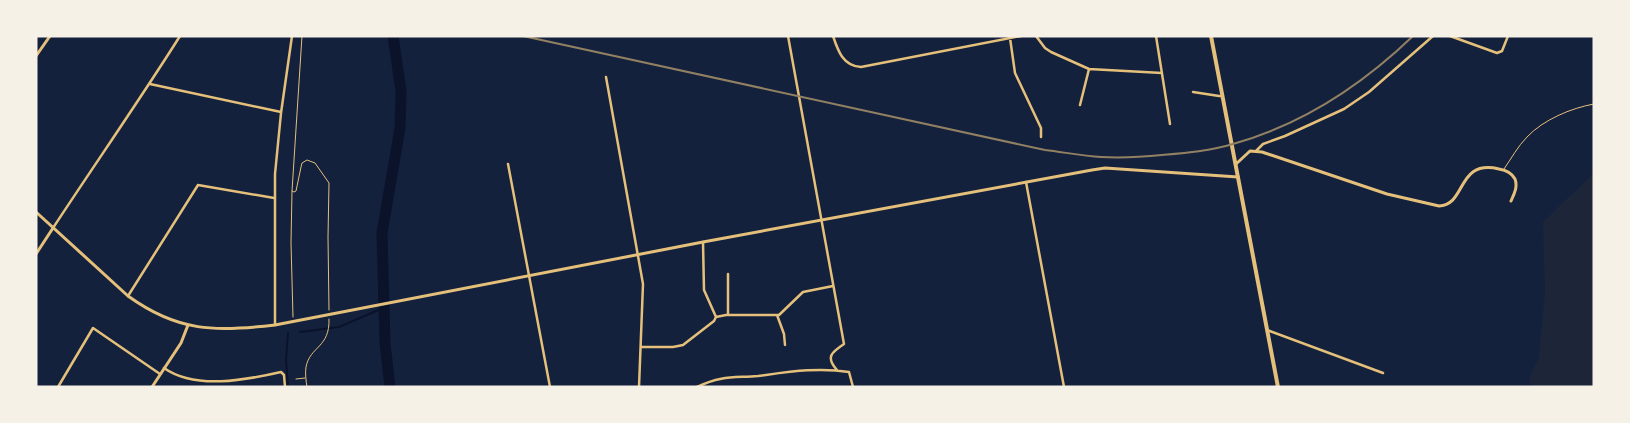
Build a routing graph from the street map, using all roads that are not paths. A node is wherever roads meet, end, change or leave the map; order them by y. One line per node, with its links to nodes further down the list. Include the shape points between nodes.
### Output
1 (50, 36): 15 (street)
2 (180, 36): 19 (street)
3 (292, 36): 24 (street)
4 (788, 36): 36 (street)
5 (833, 36): 13 (street, via 838,52 855,67)
6 (1021, 36): 14 (street)
7 (1036, 36): 16 (street, via 1051,52)
8 (1156, 36): 17 (street)
9 (1211, 36): 21 (main road)
10 (1433, 36): 27 (street, via 1351,104 1262,144)
11 (1450, 36): 12 (street, via 1497,53 1502,50)
12 (1508, 36)
13 (999, 38): 14 (street)
14 (1010, 38): 26 (street, via 1015,73 1041,128)
15 (36, 56)
16 (1089, 69): 17 (street); 23 (street)
17 (1162, 72): 25 (street)
18 (606, 77): 40 (street)
19 (150, 84): 24 (street); 37 (street)
20 (1193, 92): 21 (street)
21 (1222, 96): 29 (main road)
22 (1594, 104): 30 (lane, via 1566,112 1528,135)
23 (1080, 105)
24 (281, 112): 33 (street)
25 (1170, 124)
26 (1041, 137)
27 (1256, 151): 29 (street, via 1250,151); 30 (street, via 1387,194 1438,206 1445,206 1453,200 1470,173 1485,168)
28 (508, 164): 42 (street)
29 (1235, 165): 31 (main road)
30 (1504, 170): 34 (street, via 1514,176 1516,182)
31 (1238, 177): 32 (street, via 1105,168); 50 (main road)
32 (1026, 181): 36 (street); 64 (street)
33 (274, 198): 44 (street, via 198,185); 48 (street)
34 (1511, 202)
35 (36, 212): 37 (street)
36 (821, 220): 38 (street); 43 (street)
37 (53, 228): 39 (street); 44 (street)
38 (703, 242): 40 (street); 47 (street, via 704,290)
39 (36, 254)
40 (637, 255): 42 (street); 52 (street, via 644,291)
41 (728, 274): 45 (street)
42 (530, 275): 48 (street); 60 (street)
43 (833, 286): 46 (street, via 803,292); 54 (street, via 844,344 830,357)
44 (128, 296): 49 (street, via 164,318)
45 (728, 315): 46 (street); 47 (street)
46 (777, 315): 51 (street)
47 (716, 317): 52 (street, via 682,345)
48 (275, 325): 49 (street, via 228,330)
49 (188, 326): 53 (street)
50 (1267, 330): 55 (street); 65 (main road)
51 (785, 344)
52 (642, 347): 61 (street)
53 (164, 368): 56 (street); 59 (street, via 178,376 219,381 281,372)
54 (837, 370): 62 (street, via 732,377 712,380); 63 (street, via 848,372)
55 (1383, 373)
56 (160, 374): 57 (street, via 93,328); 58 (street)
57 (58, 387)
58 (152, 387)
59 (284, 387)
60 (550, 387)
61 (639, 387)
62 (697, 387)
63 (853, 387)
64 (1064, 387)
65 (1278, 387)

